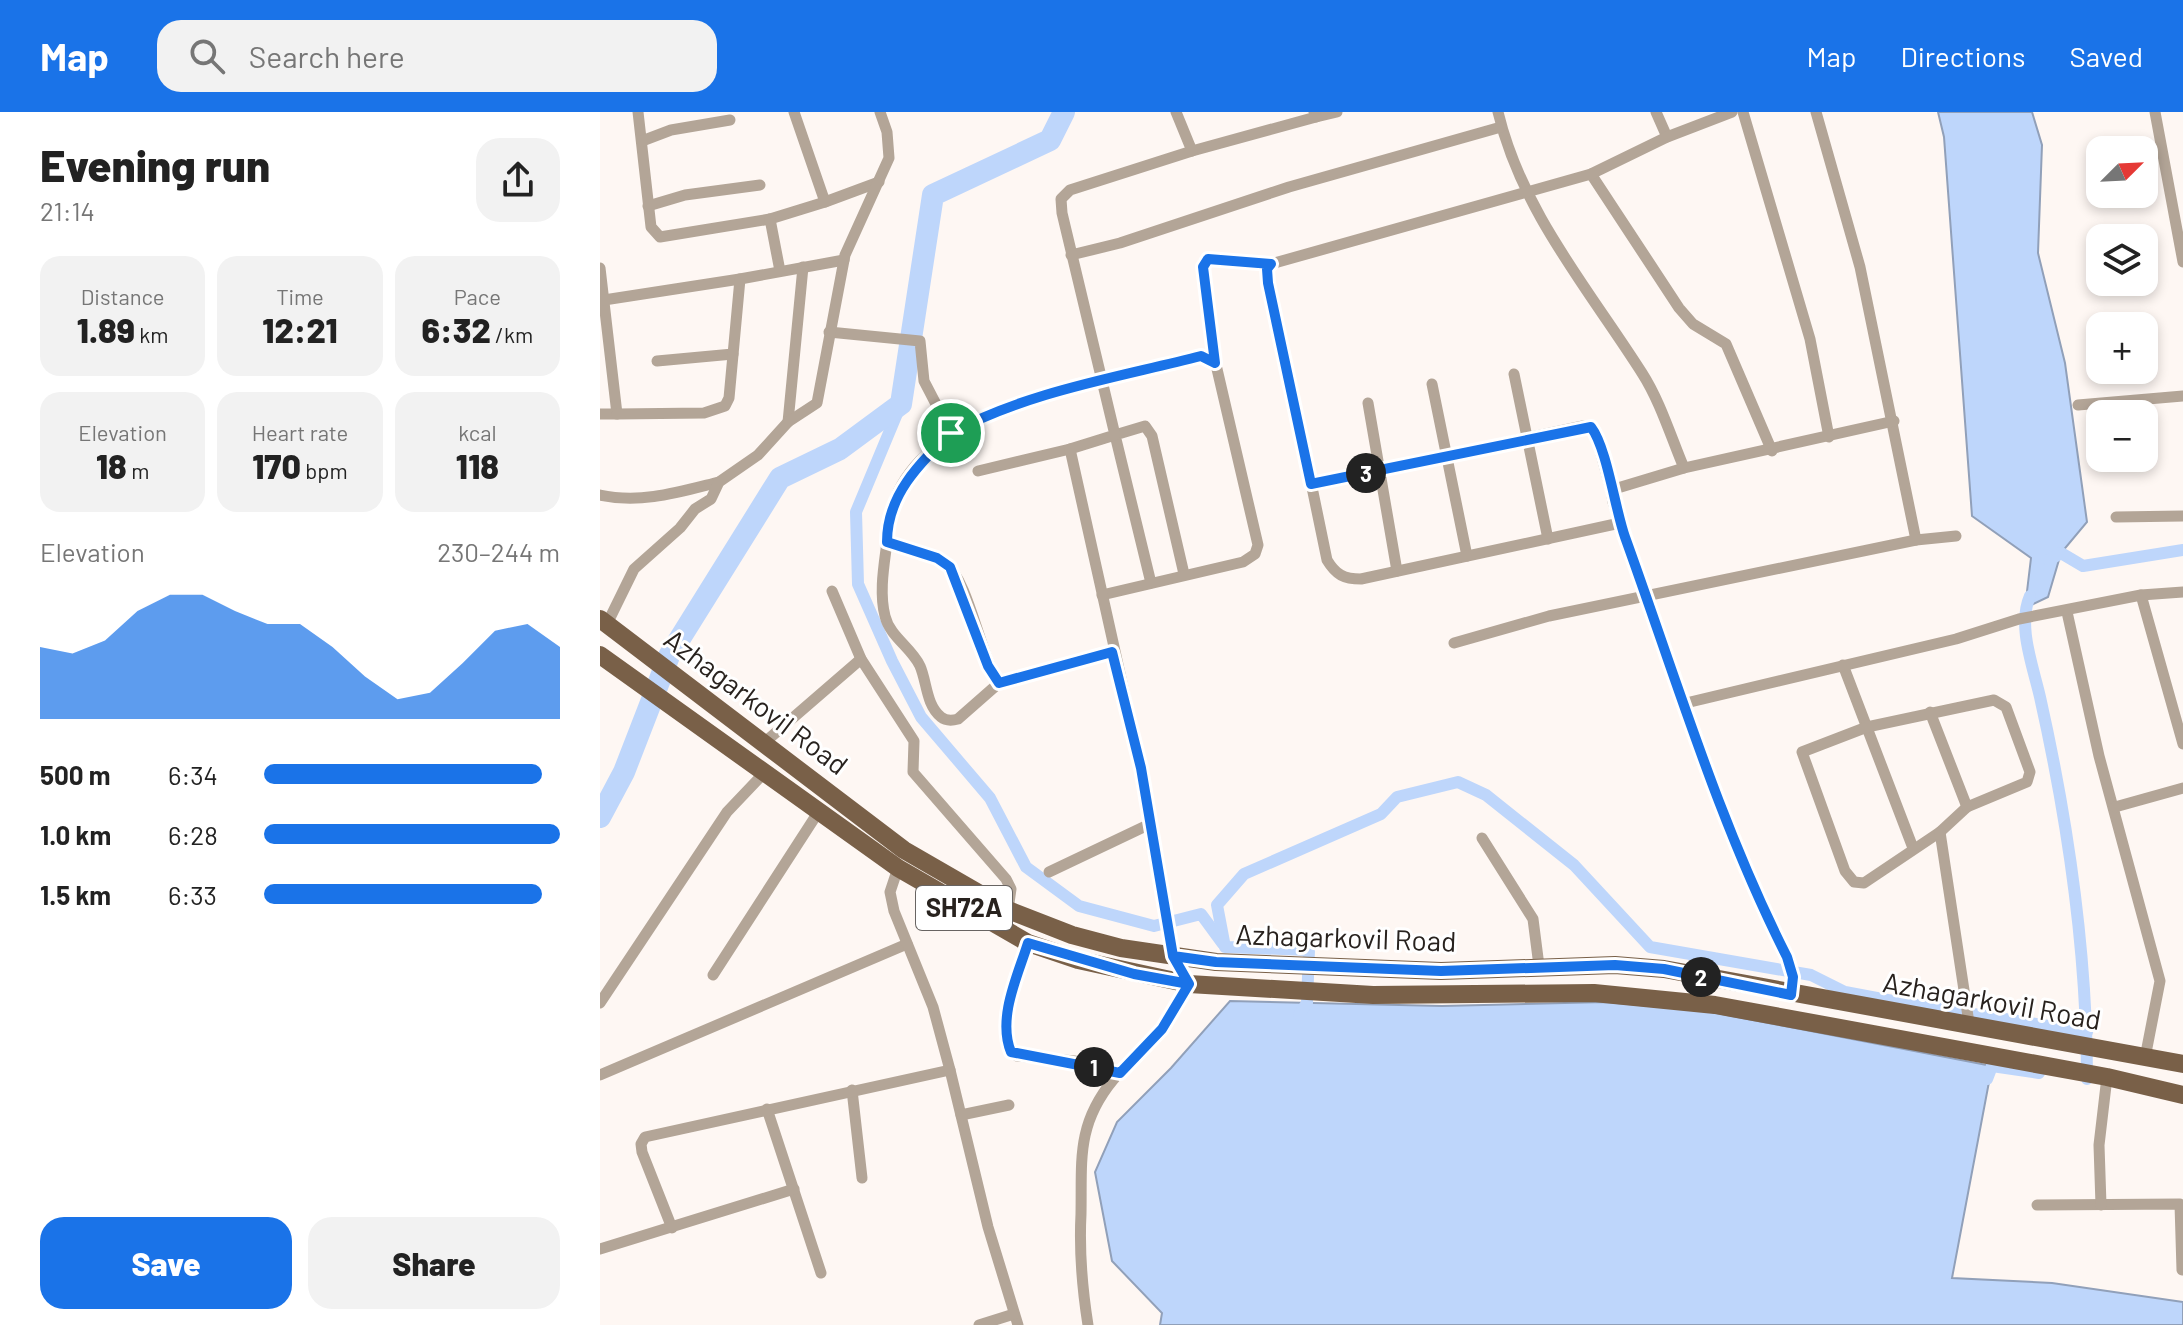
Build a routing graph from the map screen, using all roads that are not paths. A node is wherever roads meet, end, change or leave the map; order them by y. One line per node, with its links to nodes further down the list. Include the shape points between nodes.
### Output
1 (638, 112): 16 (street)
2 (794, 112): 22 (street)
3 (880, 112): 19 (street, via 890,147)
4 (1176, 112): 17 (street)
5 (1337, 112): 12 (street)
6 (1498, 112): 14 (street)
7 (1656, 112): 15 (street)
8 (1732, 112): 15 (street)
9 (1743, 112): 50 (street, via 1810,339)
10 (1816, 112): 46 (street, via 1860,267)
11 (2155, 112): 27 (street)
12 (1315, 115): 17 (street)
13 (730, 120): 16 (street)
14 (1501, 127): 21 (street); 25 (street)
15 (1667, 137): 18 (street)
16 (642, 141): 23 (street)
17 (1192, 151): 25 (street, via 1065,193 1062,213)
18 (1591, 174): 21 (street); 53 (street, via 1679,308 1693,324 1726,344)
19 (879, 182): 22 (street); 26 (street)
20 (760, 185): 23 (street)
21 (1523, 190): 28 (street); 55 (street, via 1643,375)
22 (825, 202): 24 (street)
23 (648, 206): 24 (street, via 651,227 660,237)
24 (770, 219): 31 (street)
25 (1071, 255): 39 (street)
26 (844, 260): 29 (street); 34 (street)
27 (2183, 262)
28 (1271, 264): 37 (street, via 1213,259 1203,263); 59 (street, via 1268,283)
29 (803, 267): 31 (street); 47 (street)
30 (600, 268): 33 (street)
31 (780, 271): 32 (street)
32 (740, 279): 33 (street); 35 (street)
33 (604, 300): 45 (street)
34 (829, 332): 47 (street, via 817,403); 48 (street, via 914,338 923,347 929,394)
35 (733, 354): 36 (street); 45 (street, via 729,398 717,411)
36 (657, 361)
37 (1215, 363): 39 (street, via 1201,356); 71 (street, via 1258,545 1243,562)
38 (1514, 374): 51 (street)
39 (1101, 382): 48 (street, via 1036,395); 49 (street)
40 (1432, 384): 54 (street)
41 (2183, 396): 43 (street)
42 (1368, 403): 56 (street)
43 (2078, 405)
44 (600, 414): 45 (street)
45 (617, 414)
46 (1894, 421): 50 (street); 67 (street)
47 (788, 422): 58 (street, via 758,455)
48 (951, 433): 68 (street, via 901,487)
49 (1115, 435): 52 (street); 71 (street, via 1150,429); 72 (street)
50 (1829, 437): 53 (street)
51 (1529, 439): 54 (street); 60 (street, via 1591,427); 66 (street)
52 (1070, 449): 57 (street); 75 (street)
53 (1772, 451): 55 (street)
54 (1447, 456): 56 (street); 69 (street)
55 (1684, 468): 60 (street)
56 (1381, 470): 59 (street); 70 (street)
57 (978, 471)
58 (719, 482): 61 (street, via 660,496); 79 (street, via 711,499 634,569)
59 (1311, 484): 70 (street, via 1334,571 1346,579 1361,579)
60 (1611, 490): 64 (street)
61 (600, 495)
62 (2183, 516): 63 (street)
63 (2116, 517)
64 (1620, 523): 66 (street); 76 (street)
65 (1956, 536): 67 (street)
66 (1548, 539): 69 (street)
67 (1916, 540): 76 (street)
68 (887, 542): 85 (street, via 950,567); 85 (street, via 885,615 920,665 936,711 942,718 958,719)
69 (1467, 556): 70 (street)
70 (1397, 571)
71 (1184, 574): 72 (street)
72 (1151, 583): 75 (street)
73 (832, 591): 83 (street)
74 (2183, 592): 77 (street)
75 (1102, 595): 81 (street)
76 (1646, 595): 80 (street); 86 (street)
77 (2141, 595): 78 (street); 90 (street)
78 (2067, 612): 84 (street, via 2019,619); 94 (street)
79 (603, 622): 89 (main road, Azhagarkovil Road / SH72A)
80 (1454, 643)
81 (1112, 652): 85 (street); 96 (street)
82 (605, 659): 91 (main road, Azhagarkovil Road / SH72A)
83 (861, 659): 89 (street); 103 (street, via 914,741 911,766 919,783 1009,884)
84 (1843, 665): 86 (street); 88 (street)
85 (999, 683)
86 (1686, 703): 110 (street, via 1733,840 1787,957)
87 (1930, 712): 88 (street); 93 (street); 93 (street, via 1994,700 2006,707 2030,777 2022,786)
88 (1867, 727): 99 (street); 99 (street, via 1806,749 1804,764 1854,882 1864,883)
89 (765, 742): 100 (main road, Azhagarkovil Road / SH72A)
90 (2183, 744)
91 (766, 771): 95 (main road, Azhagarkovil Road / SH72A); 111 (street, via 727,812)
92 (2183, 788): 94 (street)
93 (1967, 807): 97 (street)
94 (2115, 807): 113 (street, via 2160,981)
95 (819, 811): 101 (main road, Azhagarkovil Road / SH72A); 108 (street)
96 (1150, 824): 102 (street); 106 (street)
97 (1940, 832): 99 (street); 112 (street)
98 (1482, 838): 107 (street, via 1533,919)
99 (1913, 848)
100 (904, 850): 101 (street); 103 (main road, Azhagarkovil Road / SH72A)
101 (898, 868): 104 (main road, Azhagarkovil Road / SH72A); 105 (street, via 890,892)
102 (1049, 872)
103 (1008, 910): 106 (main road, Azhagarkovil Road / SH72A, via 1084,938)
104 (1028, 943): 109 (main road, Azhagarkovil Road / SH72A); 116 (street, via 1010,1000 1011,1052)
105 (907, 944): 115 (street, via 933,1007); 117 (street)
106 (1173, 956): 107 (main road, Azhagarkovil Road / SH72A, via 1441,971); 109 (street)
107 (1539, 966): 110 (main road, Azhagarkovil Road / SH72A, via 1664,969)
108 (713, 975)
109 (1189, 984): 116 (street, via 1162,1029); 118 (main road, Azhagarkovil Road / SH72A, via 1373,995 1594,993 1715,1005)
110 (1792, 986): 112 (main road, Azhagarkovil Road / SH72A)
111 (600, 1003)
112 (1968, 1015): 113 (main road, Azhagarkovil Road / SH72A)
113 (2145, 1058): 114 (main road, Azhagarkovil Road / SH72A)
114 (2183, 1064)
115 (950, 1070): 119 (street); 123 (street)
116 (1120, 1073): 134 (street, via 1094,1109 1081,1141 1079,1264)
117 (600, 1075)
118 (2094, 1075): 120 (main road, Azhagarkovil Road / SH72A); 127 (street)
119 (852, 1090): 122 (street); 124 (street)
120 (2183, 1095)
121 (1009, 1105): 123 (street)
122 (767, 1109): 125 (street); 128 (street, via 645,1137 642,1152)
123 (961, 1115): 132 (street)
124 (862, 1178)
125 (794, 1189): 128 (street); 131 (street)
126 (2037, 1205): 127 (street)
127 (2101, 1205): 130 (street, via 2180,1204)
128 (672, 1228): 129 (street)
129 (600, 1249)
130 (2182, 1270)
131 (821, 1273)
132 (1016, 1320): 133 (street)
133 (979, 1325)
134 (1088, 1325)

